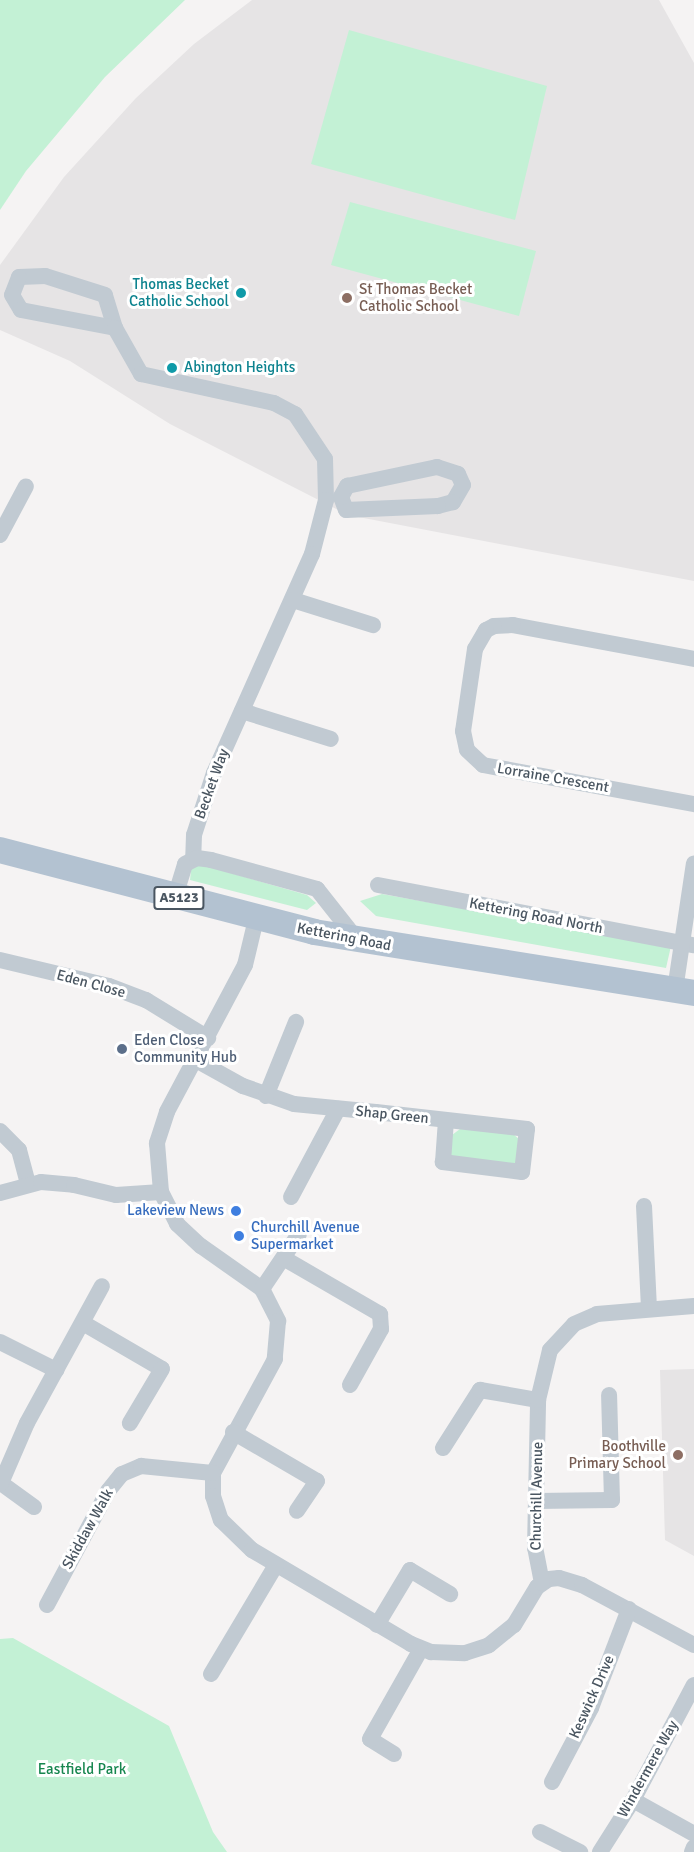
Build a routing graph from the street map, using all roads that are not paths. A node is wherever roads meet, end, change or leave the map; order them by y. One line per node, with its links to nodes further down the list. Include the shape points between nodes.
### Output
1 (115, 328): 1 (street, via 21,310 12,296 19,278 45,276 105,295); 3 (street, via 141,374 274,403 294,414 325,459)
2 (26, 486): 4 (street)
3 (332, 494): 3 (street, via 347,486 437,467 458,474 463,485 453,502 438,506 346,510); 5 (street, Becket Way)
4 (0, 535)
5 (293, 600): 6 (street); 8 (street, Becket Way)
6 (373, 625)
7 (694, 659): 10 (street, Lorraine Crescent, via 513,625 494,626 486,630 475,649 463,731 467,750 483,765)
8 (242, 711): 9 (street); 12 (street, Becket Way, via 200,813)
9 (332, 739)
10 (694, 804)
11 (0, 850): 15 (main road, Kettering Road / A5123)
12 (193, 859): 15 (street, via 183,868); 16 (street, via 312,887)
13 (694, 864): 20 (street)
14 (378, 885): 20 (street, Kettering Road North)
15 (175, 897): 17 (main road, Kettering Road / A5123)
16 (330, 904): 18 (street); 19 (street)
17 (256, 919): 18 (main road, Kettering Road / A5123); 24 (street, via 245,965)
18 (314, 933): 19 (main road, Kettering Road / A5123)
19 (358, 941): 22 (main road, Kettering Road / A5123)
20 (688, 944): 22 (street)
21 (0, 960): 24 (street, Eden Close, via 109,986 146,1000)
22 (685, 992)
23 (296, 1022): 26 (street)
24 (208, 1038): 25 (street)
25 (196, 1060): 26 (street, Shap Green); 31 (street, via 161,1127 156,1160)
26 (266, 1096): 27 (street, Shap Green)
27 (338, 1110): 28 (street, Shap Green); 33 (street, Shap Green)
28 (446, 1120): 28 (street, Shap Green, via 527,1129 522,1172 443,1162)
29 (0, 1131): 30 (street, via 19,1150)
30 (28, 1184): 31 (street, via 74,1185 126,1196); 32 (street)
31 (161, 1192): 38 (street, via 168,1209 189,1236)
32 (0, 1193)
33 (291, 1197)
34 (644, 1206): 40 (street)
35 (299, 1234): 36 (street)
36 (285, 1259): 38 (street); 44 (street, via 380,1314 380,1334)
37 (102, 1286): 41 (street)
38 (262, 1289): 48 (street, via 278,1321 278,1346 269,1372)
39 (694, 1306): 40 (street, Churchill Avenue)
40 (649, 1309): 46 (street, Churchill Avenue, via 597,1314 565,1331 545,1362)
41 (83, 1323): 43 (street); 47 (street, via 162,1369)
42 (0, 1342): 43 (street)
43 (56, 1370): 52 (street, via 1,1483)
44 (350, 1385)
45 (609, 1395): 51 (street, via 612,1500)
46 (538, 1400): 49 (street, via 480,1390); 51 (street, Churchill Avenue)
47 (130, 1422)
48 (233, 1432): 50 (street); 53 (street, via 317,1481)
49 (443, 1448)
50 (213, 1473): 54 (street, via 216,1508 228,1530); 57 (street, Skiddaw Walk, via 141,1466 122,1474 108,1491)
51 (536, 1501): 55 (street, Churchill Avenue, via 535,1548)
52 (34, 1507)
53 (297, 1511)
54 (276, 1565): 59 (street); 62 (street)
55 (542, 1583): 58 (street, via 549,1579 569,1581); 61 (street, via 514,1625 489,1645 453,1654)
56 (450, 1594): 59 (street, via 410,1570)
57 (47, 1605)
58 (629, 1610): 60 (street); 65 (street, Keswick Drive, via 591,1708)
59 (378, 1625): 61 (street)
60 (694, 1645)
61 (421, 1649): 64 (street, via 370,1739)
62 (211, 1674)
63 (694, 1684): 66 (street, Windermere Way)
64 (394, 1754)
65 (552, 1782)
66 (633, 1800): 68 (street); 71 (street, Windermere Way)
67 (540, 1832): 70 (street)
68 (694, 1834)
69 (694, 1847): 72 (street)
70 (580, 1852)
71 (600, 1852)
72 (692, 1852)

